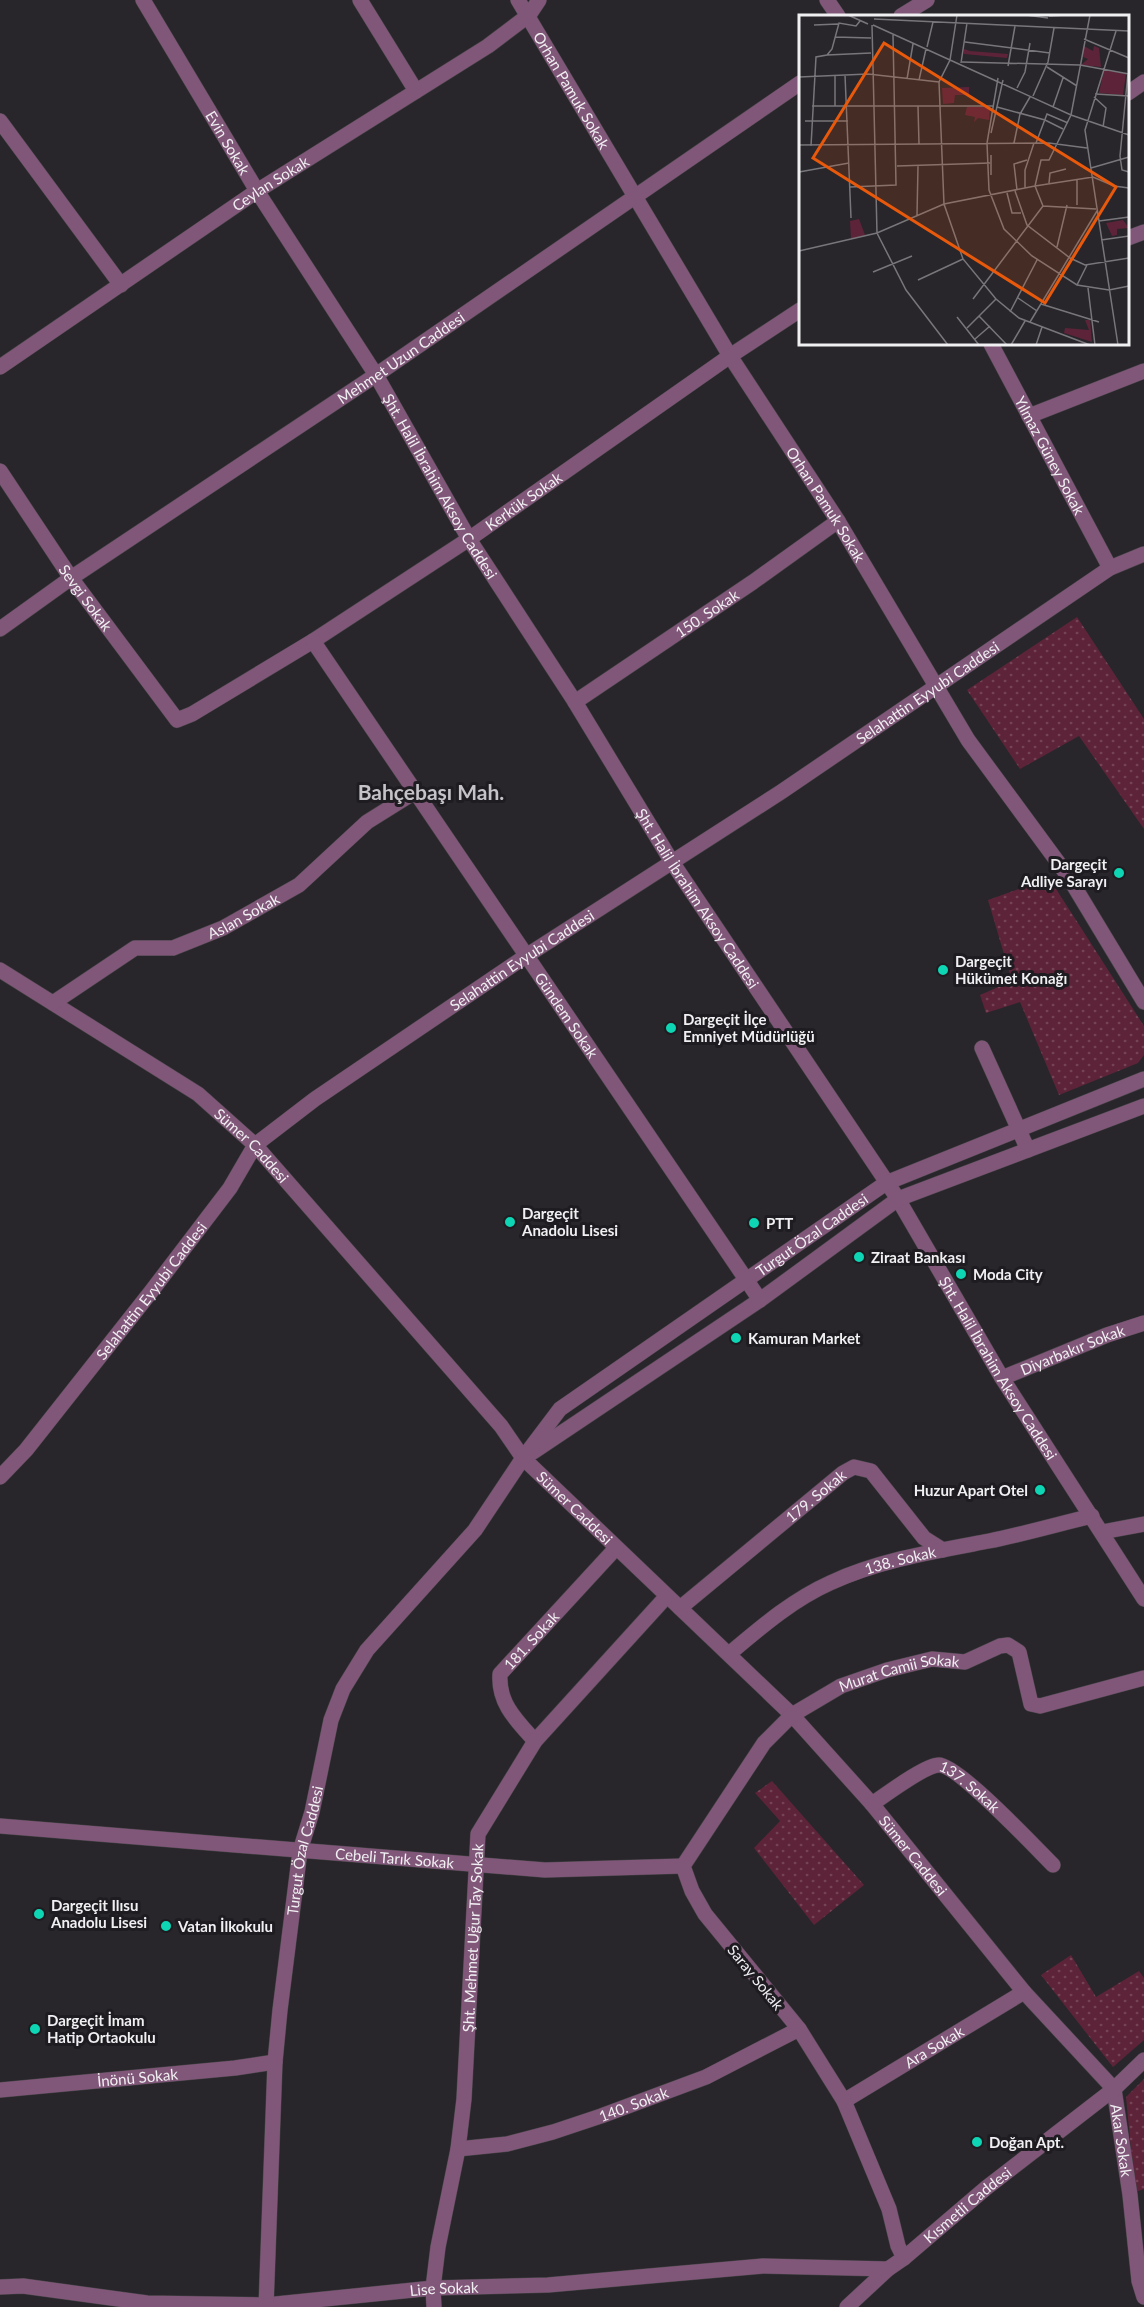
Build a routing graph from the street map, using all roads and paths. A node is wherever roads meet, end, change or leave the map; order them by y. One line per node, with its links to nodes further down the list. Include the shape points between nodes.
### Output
1 (143, 0): 15 (street, Evin Sokak)
2 (360, 0): 12 (street)
3 (518, 0): 7 (street, Orhan Pamuk Sokak)
4 (539, 0): 7 (street, Ceylan Sokak)
5 (827, 0): 8 (street)
6 (927, 0): 9 (street)
7 (529, 15): 12 (street, Ceylan Sokak); 16 (street, Orhan Pamuk Sokak)
8 (837, 15)
9 (903, 15)
10 (1144, 82): 13 (street)
11 (799, 85): 16 (street, Mehmet Uzun Caddesi)
12 (416, 91): 15 (street, Ceylan Sokak)
13 (1129, 92)
14 (0, 121): 19 (street)
15 (257, 191): 19 (street, Ceylan Sokak); 25 (street, Evin Sokak)
16 (634, 198): 22 (street, Orhan Pamuk Sokak); 25 (street, Mehmet Uzun Caddesi)
17 (1144, 232): 18 (street)
18 (1129, 238)
19 (121, 285): 23 (street, Ceylan Sokak)
20 (799, 311): 22 (street, Kerkük Sokak)
21 (992, 345): 26 (street, Yılmaz Güney Sokak)
22 (730, 356): 28 (street, Orhan Pamuk Sokak); 29 (street, Kerkük Sokak)
23 (0, 367)
24 (1144, 370): 26 (street)
25 (375, 375): 29 (street, Şht. Halil İbrahim Aksoy Caddesi); 32 (street, Mehmet Uzun Caddesi)
26 (1029, 416): 31 (street, Yılmaz Güney Sokak)
27 (0, 471): 32 (street, Sevgi Sokak)
28 (838, 521): 35 (street, Orhan Pamuk Sokak); 36 (street, 150. Sokak)
29 (469, 539): 34 (street, Kerkük Sokak); 36 (street, Şht. Halil İbrahim Aksoy Caddesi)
30 (1144, 554): 31 (street, Selahattin Eyyubi Caddesi)
31 (1110, 568): 35 (street, Selahattin Eyyubi Caddesi)
32 (71, 578): 33 (street, Mehmet Uzun Caddesi); 37 (street, Sevgi Sokak)
33 (0, 629)
34 (313, 641): 37 (street, Kerkük Sokak); 38 (street, Gündem Sokak)
35 (937, 688): 39 (street, Selahattin Eyyubi Caddesi); 42 (street, Orhan Pamuk Sokak, via 968,740 1068,876)
36 (575, 702): 39 (street, Şht. Halil İbrahim Aksoy Caddesi)
37 (177, 720)
38 (415, 792): 40 (street, Gündem Sokak); 43 (street, Aslan Sokak, via 367,822 299,885 223,928 173,948 135,948)
39 (672, 862): 40 (street, Selahattin Eyyubi Caddesi); 50 (street, Şht. Halil İbrahim Aksoy Caddesi)
40 (526, 956): 48 (street, Selahattin Eyyubi Caddesi, via 315,1099); 52 (street, Gündem Sokak)
41 (0, 970): 43 (street, Sümer Caddesi)
42 (1144, 1002)
43 (53, 1003): 48 (street, Sümer Caddesi, via 198,1094)
44 (982, 1048): 47 (street)
45 (1144, 1079): 47 (street, Turgut Özal Caddesi)
46 (1144, 1106): 49 (street, Turgut Özal Caddesi)
47 (1018, 1130): 49 (street); 50 (street, Turgut Özal Caddesi)
48 (255, 1145): 56 (street, Sümer Caddesi, via 501,1426); 57 (street, Selahattin Eyyubi Caddesi, via 230,1188 163,1276 26,1450)
49 (1028, 1150): 51 (street, Turgut Özal Caddesi)
50 (886, 1183): 51 (street, Şht. Halil İbrahim Aksoy Caddesi); 52 (street, Turgut Özal Caddesi)
51 (898, 1199): 53 (street, Turgut Özal Caddesi); 55 (street, Şht. Halil İbrahim Aksoy Caddesi)
52 (747, 1281): 53 (street, Gündem Sokak); 56 (street, Turgut Özal Caddesi, via 560,1409)
53 (760, 1300): 56 (street, Turgut Özal Caddesi)
54 (1144, 1323): 55 (street, Diyarbakır Sokak)
55 (1002, 1378): 58 (street, Şht. Halil İbrahim Aksoy Caddesi)
56 (523, 1458): 61 (street, Sümer Caddesi); 72 (street, Turgut Özal Caddesi, via 475,1530 367,1650 343,1689 331,1720)
57 (0, 1477)
58 (1092, 1516): 60 (street, Şht. Halil İbrahim Aksoy Caddesi); 62 (street, 138. Sokak)
59 (1144, 1524): 60 (street)
60 (1102, 1532): 64 (street, Şht. Halil İbrahim Aksoy Caddesi)
61 (615, 1548): 63 (street, Sümer Caddesi); 69 (street, 181. Sokak, via 500,1674 499,1689 513,1718)
62 (943, 1550): 65 (street, 179. Sokak, via 924,1538 871,1471 854,1467); 66 (street, 138. Sokak, via 829,1583 770,1621)
63 (666, 1597): 65 (street, Sümer Caddesi); 69 (street, Şht. Mehmet Uğur Tay Sokak)
64 (1144, 1599)
65 (680, 1608): 66 (street, Sümer Caddesi)
66 (729, 1654): 68 (street, Sümer Caddesi)
67 (1144, 1678): 68 (street, Murat Camii Sokak, via 1040,1706 1031,1704 1019,1652 1008,1645 965,1662 932,1659 887,1670 842,1686)
68 (792, 1715): 70 (street, Sümer Caddesi); 75 (street, via 764,1743)
69 (534, 1741): 73 (street, Şht. Mehmet Uğur Tay Sokak, via 478,1834)
70 (872, 1804): 74 (street, 137. Sokak, via 929,1769 946,1767 980,1793); 76 (street, Sümer Caddesi)
71 (0, 1826): 72 (street, Cebeli Tarık Sokak)
72 (300, 1851): 73 (street, Cebeli Tarık Sokak); 79 (street, Turgut Özal Caddesi)
73 (475, 1865): 75 (street, Cebeli Tarık Sokak, via 545,1870); 83 (street, Şht. Mehmet Uğur Tay Sokak)
74 (1053, 1865)
75 (683, 1866): 77 (street, Saray Sokak, via 705,1914)
76 (1024, 1992): 80 (street, Sümer Caddesi); 82 (street, Ara Sokak)
77 (799, 2029): 82 (street, Saray Sokak); 83 (street, 140. Sokak, via 706,2077 601,2116 507,2144)
78 (1144, 2060): 80 (street, Kısmetli Caddesi)
79 (275, 2062): 81 (street, İnönü Sokak); 89 (street, Turgut Özal Caddesi)
80 (1114, 2089): 84 (street, Kısmetli Caddesi, via 986,2188); 88 (street, Akar Sokak)
81 (0, 2090)
82 (844, 2101): 84 (street, Saray Sokak, via 889,2209)
83 (458, 2149): 87 (street, Şht. Mehmet Uğur Tay Sokak)
84 (904, 2259): 85 (street, Kısmetli Caddesi)
85 (888, 2269): 87 (street, Lise Sokak, via 763,2266 548,2285); 91 (street, Kısmetli Caddesi)
86 (0, 2287): 89 (street, Lise Sokak, via 23,2286 147,2303)
87 (433, 2288): 89 (street, Lise Sokak); 90 (street, Şht. Mehmet Uğur Tay Sokak)
88 (1144, 2297)
89 (266, 2306)
90 (434, 2307)
91 (847, 2307)

